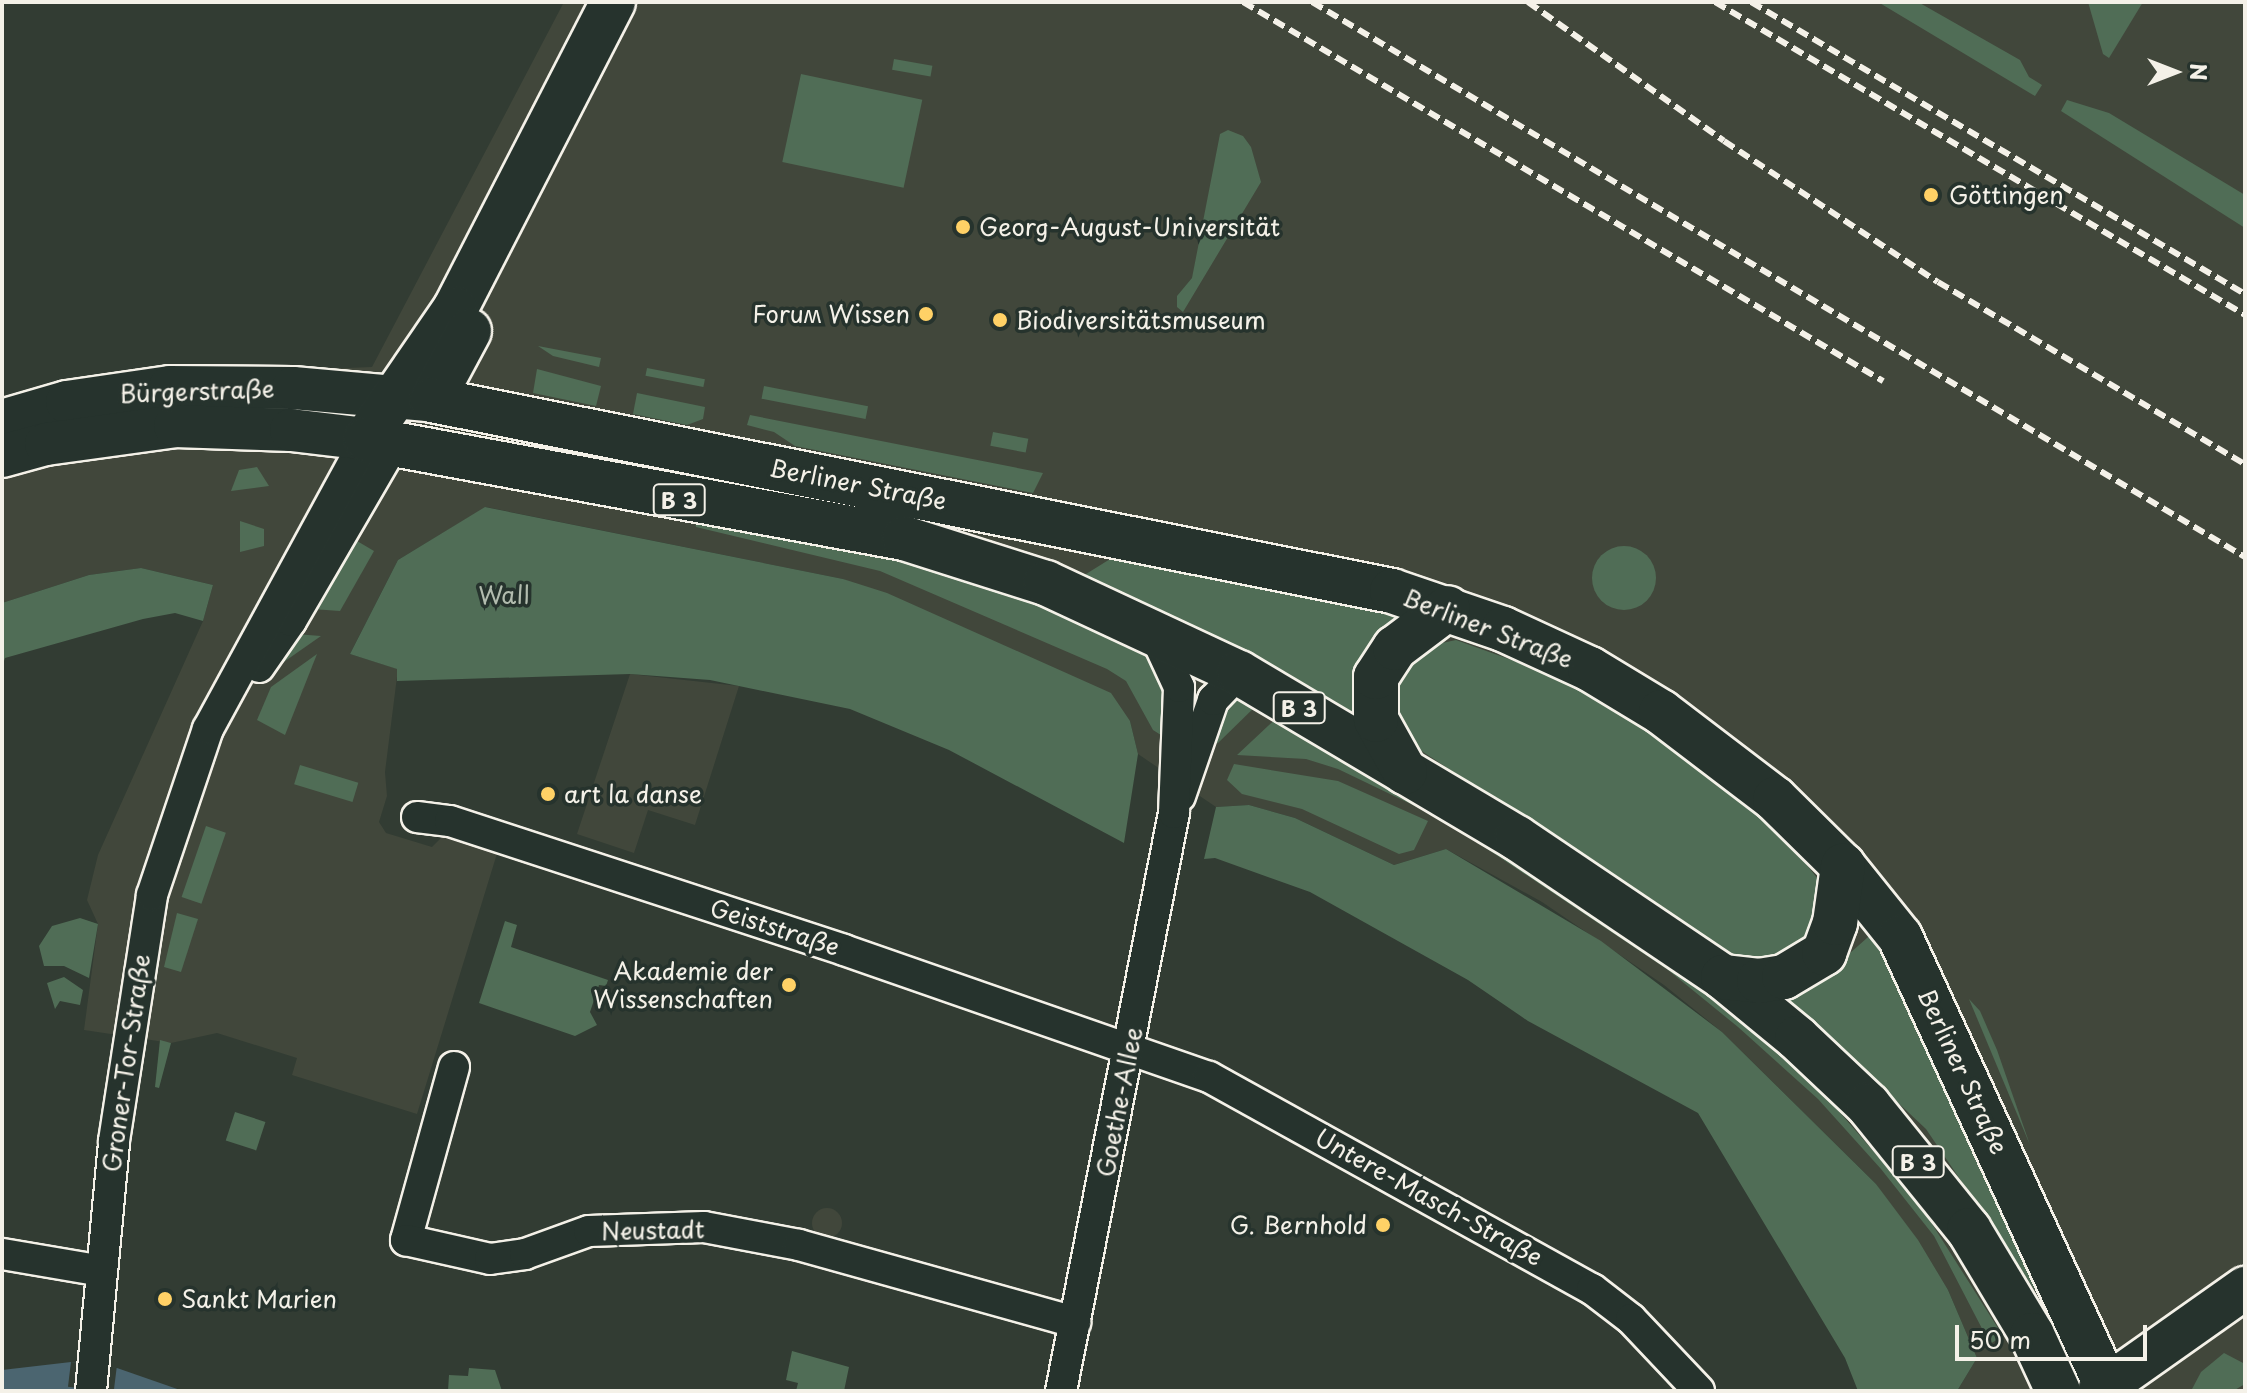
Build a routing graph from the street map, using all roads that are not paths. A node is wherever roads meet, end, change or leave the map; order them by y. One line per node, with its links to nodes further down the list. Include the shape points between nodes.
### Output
1 (613, 2): 2 (main road, Groner-Tor-Straße)
2 (413, 398): 3 (main road, Bürgerstraße, via 249,386 170,387 99,395); 4 (main road, Groner-Tor-Straße); 6 (main road, Berliner Straße / B 3, via 1378,588)
3 (8, 415)
4 (380, 442): 5 (main road, Bürgerstraße, via 291,430 175,426 129,429); 7 (main road, Berliner Straße / B 3, via 904,538 1046,583); 17 (street, Groner-Tor-Straße, via 291,621 204,743 146,922 116,1126)
5 (2, 456)
6 (1448, 608): 9 (main road, via 1395,648 1376,677 1376,720); 12 (main road, Berliner Straße / B 3, via 1590,669 1661,712 1775,799)
7 (1152, 630): 8 (main road, Berliner Straße / B 3); 10 (street, Goethe-Allee, via 1179,687)
8 (1239, 673): 9 (main road, Berliner Straße / B 3); 10 (street, Goethe-Allee, via 1213,700)
9 (1406, 774): 13 (main road, Berliner Straße / B 3, via 1517,838)
10 (1174, 813): 14 (street, Goethe-Allee)
11 (417, 817): 14 (street, Geiststraße, via 450,821)
12 (1843, 866): 13 (main road, via 1835,923 1824,953 1784,977); 22 (main road, Berliner Straße / B 3, via 1900,937)
13 (1723, 977): 25 (main road, Berliner Straße / B 3, via 1868,1105 1925,1171 2016,1306)
14 (1130, 1046): 20 (street, Goethe-Allee); 24 (street, Untere-Masch-Straße, via 1248,1097 1592,1289 1631,1319)
15 (454, 1067): 20 (street, Neustadt, via 406,1240 490,1259 525,1254 589,1231 704,1227 807,1247)
16 (2, 1254): 17 (street)
17 (102, 1271): 21 (street, Groner-Tor-Straße)
18 (2245, 1288): 22 (main road)
19 (2245, 1308): 22 (main road)
20 (1075, 1322): 23 (street, Goethe-Allee)
21 (92, 1378)
22 (2110, 1390)
23 (1061, 1391)
24 (1699, 1391)
25 (2058, 1391)

